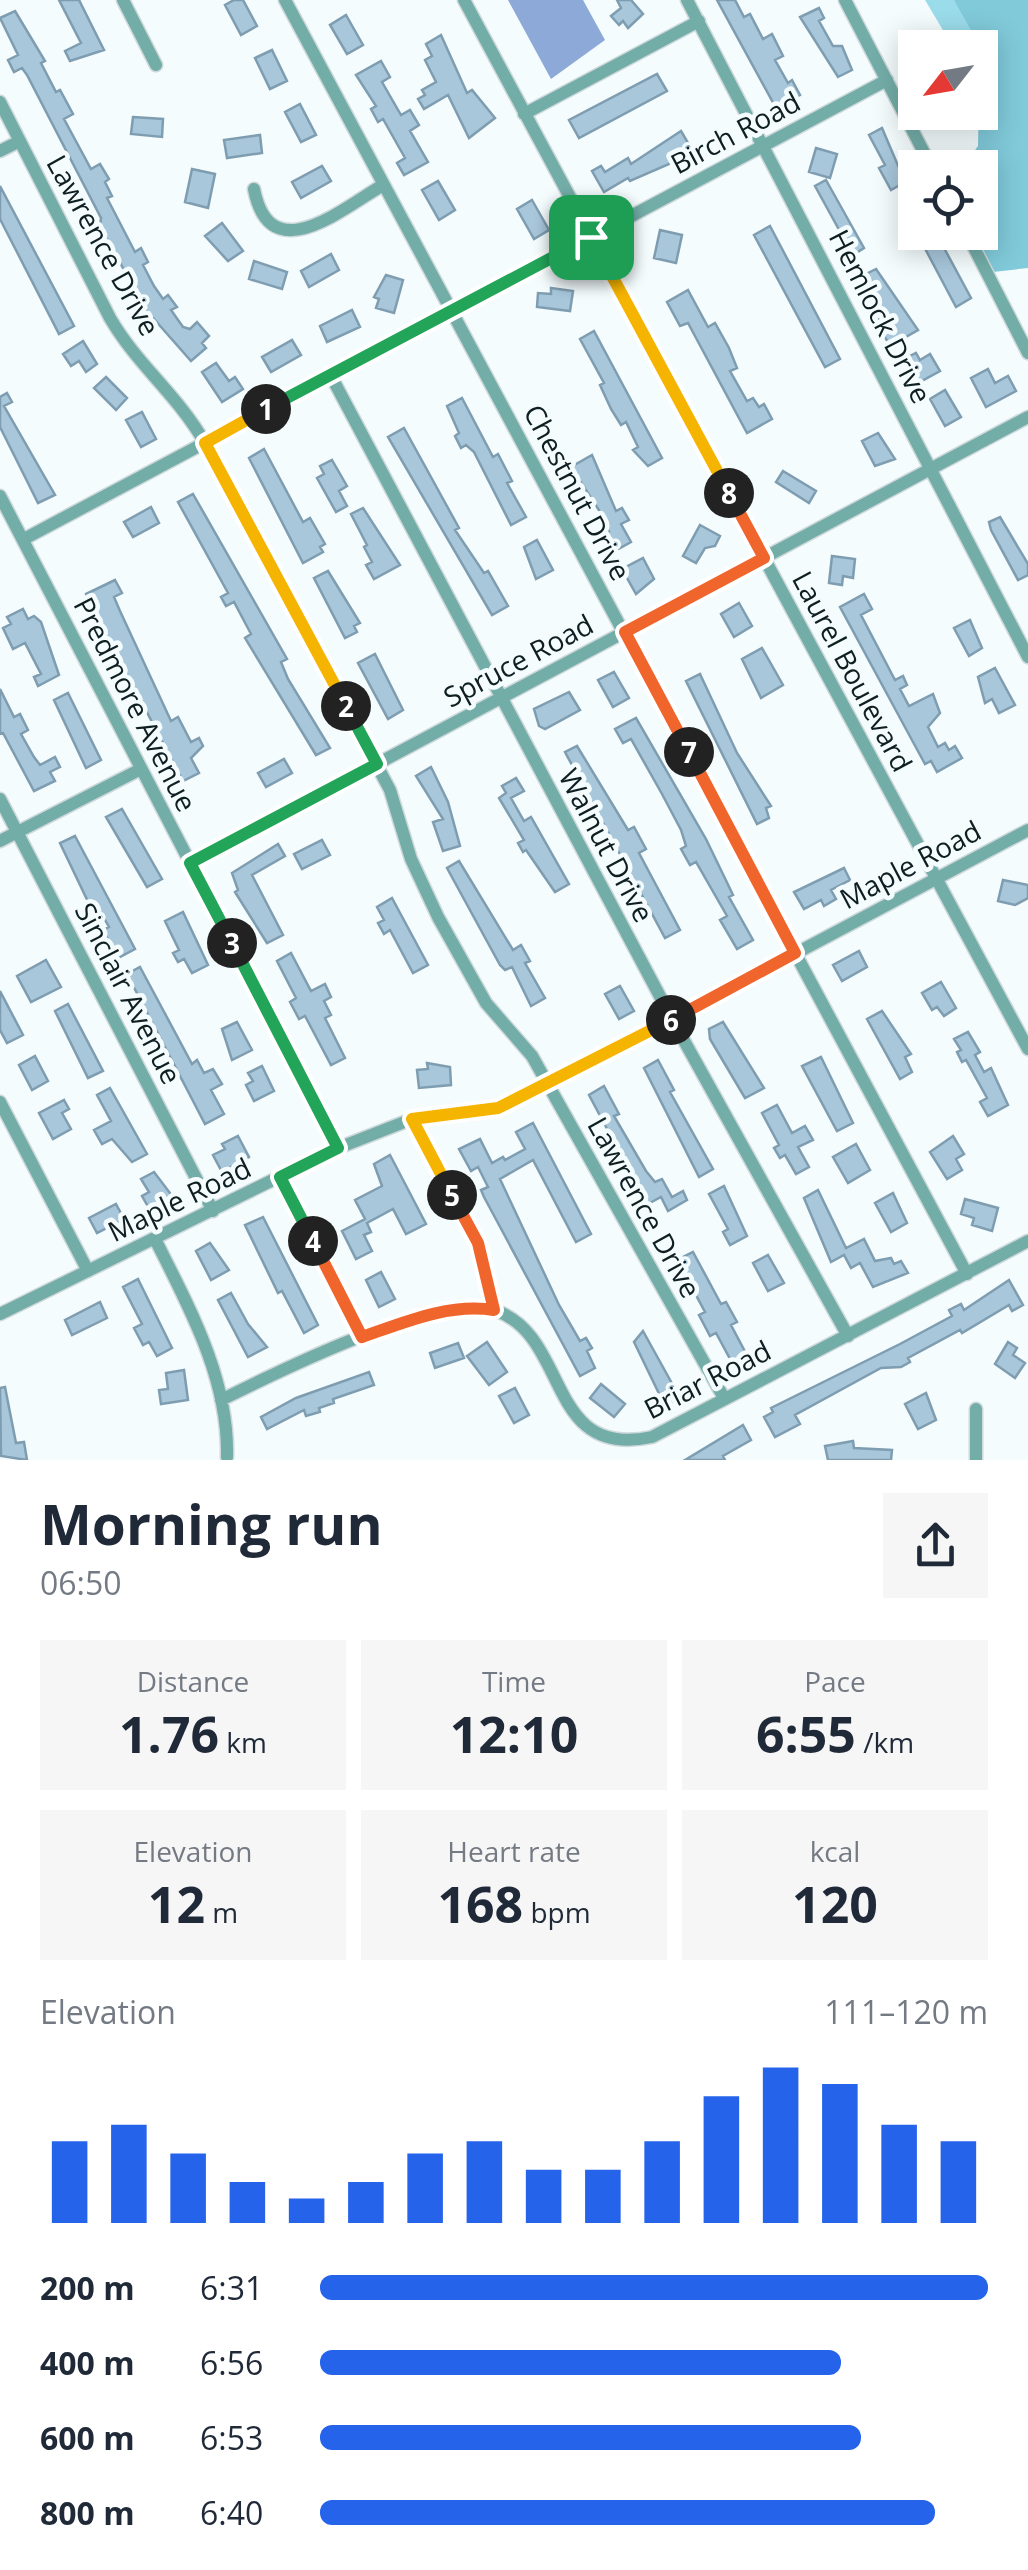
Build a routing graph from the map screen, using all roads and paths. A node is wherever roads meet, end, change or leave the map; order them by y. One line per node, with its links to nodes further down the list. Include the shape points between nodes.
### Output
1 (124, 0): 7 (street)
2 (285, 0): 15 (street, Chestnut Drive)
3 (464, 0): 10 (street, Laurel Boulevard)
4 (688, 0): 6 (street, Hemlock Drive)
5 (845, 0): 8 (street)
6 (699, 21): 10 (street); 12 (street, Hemlock Drive)
7 (156, 65)
8 (887, 80): 12 (street, Birch Road); 13 (street)
9 (0, 102): 11 (street, Lawrence Drive)
10 (524, 114): 17 (street, Laurel Boulevard)
11 (20, 141): 14 (street); 23 (street, Lawrence Drive, via 128,348 175,395)
12 (765, 144): 17 (street, Birch Road); 24 (street, Hemlock Drive)
13 (923, 150)
14 (0, 151)
15 (383, 185): 16 (street, via 299,232 267,220); 19 (street, Chestnut Drive)
16 (254, 189)
17 (591, 237): 19 (street, Birch Road); 27 (street, Laurel Boulevard)
18 (975, 250): 20 (street)
19 (452, 310): 21 (street, Birch Road); 28 (street, Chestnut Drive)
20 (1028, 352)
21 (330, 374): 23 (street, Birch Road); 30 (street, Walnut Drive)
22 (1028, 417): 24 (street, Spruce Road)
23 (205, 443): 26 (street, Birch Road); 31 (street, Lawrence Drive)
24 (931, 468): 27 (street, Spruce Road); 29 (street, Hemlock Drive)
25 (0, 496): 26 (street, Predmore Avenue)
26 (24, 539): 32 (street, Predmore Avenue)
27 (764, 558): 28 (street, Spruce Road); 38 (street, Laurel Boulevard)
28 (625, 632): 30 (street, Spruce Road); 39 (street, Chestnut Drive)
29 (1028, 657)
30 (500, 698): 31 (street, Spruce Road); 40 (street, Walnut Drive)
31 (377, 764): 37 (street, Spruce Road); 42 (street, Lawrence Drive, via 438,918 486,1003 532,1056)
32 (141, 769): 35 (street); 37 (street, Predmore Avenue)
33 (0, 798): 35 (street, Sinclair Avenue)
34 (1028, 830): 38 (street, Maple Road)
35 (17, 832): 36 (street); 47 (street, Sinclair Avenue)
36 (0, 841)
37 (190, 863): 45 (street, Predmore Avenue)
38 (936, 879): 39 (street, Maple Road); 41 (street, Laurel Boulevard)
39 (795, 953): 40 (street, Maple Road); 51 (street, Chestnut Drive)
40 (672, 1019): 42 (street, Maple Road); 54 (street, Walnut Drive)
41 (1028, 1049)
42 (548, 1086): 44 (street, Maple Road, via 498,1108); 56 (street, Lawrence Drive)
43 (0, 1102): 50 (street)
44 (412, 1119): 45 (street, Maple Road); 52 (street, via 478,1243)
45 (338, 1148): 46 (street, Maple Road)
46 (280, 1177): 47 (street, Maple Road); 55 (street)
47 (214, 1211): 48 (street, Maple Road)
48 (155, 1239): 50 (street, Maple Road); 57 (street, via 202,1339)
49 (1028, 1241): 51 (street, Briar Road)
50 (88, 1271): 53 (street, Maple Road)
51 (967, 1274): 54 (street, Briar Road)
52 (494, 1310): 55 (street, via 471,1306); 56 (street, Briar Road, via 525,1326 568,1406 606,1439 652,1437)
53 (0, 1314)
54 (848, 1336): 56 (street, Briar Road)
55 (362, 1337): 57 (street)
56 (724, 1398)
57 (221, 1400): 59 (street)
58 (976, 1409): 60 (street)
59 (228, 1457)
60 (976, 1460)

